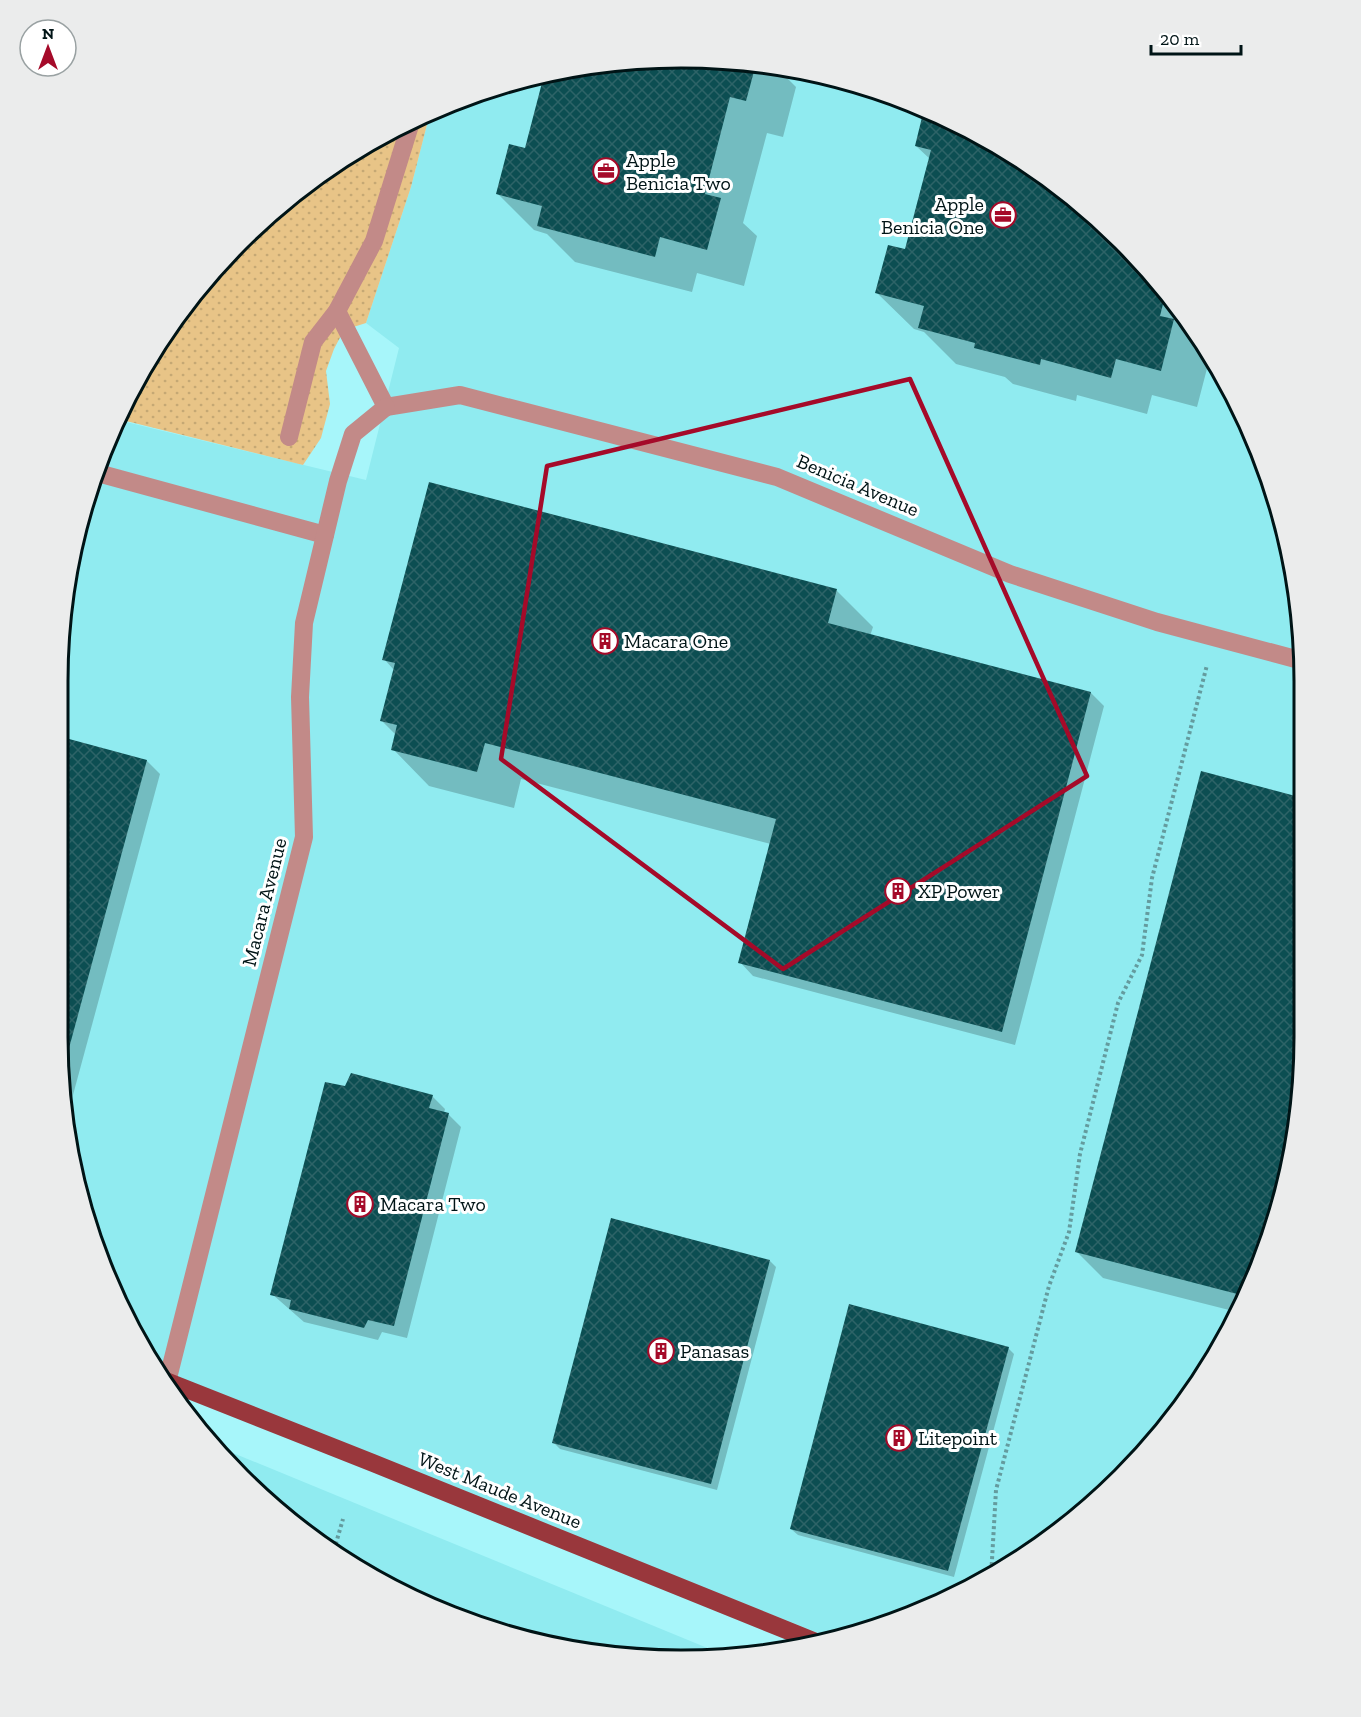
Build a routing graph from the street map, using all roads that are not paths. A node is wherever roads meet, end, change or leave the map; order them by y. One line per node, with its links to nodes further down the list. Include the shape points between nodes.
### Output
1 (408, 132): 2 (street, via 374,241)
2 (337, 311): 3 (street); 4 (street, via 313,342)
3 (386, 407): 6 (street, Macara Avenue, via 353,434); 7 (street, Benicia Avenue, via 460,395 777,477 1010,574 1157,622)
4 (289, 437)
5 (104, 474): 6 (street)
6 (325, 535): 8 (street, Macara Avenue, via 304,623 300,697 304,837)
7 (1293, 658)
8 (169, 1374)
9 (177, 1386): 10 (main road, West Maude Avenue)
10 (804, 1637)

